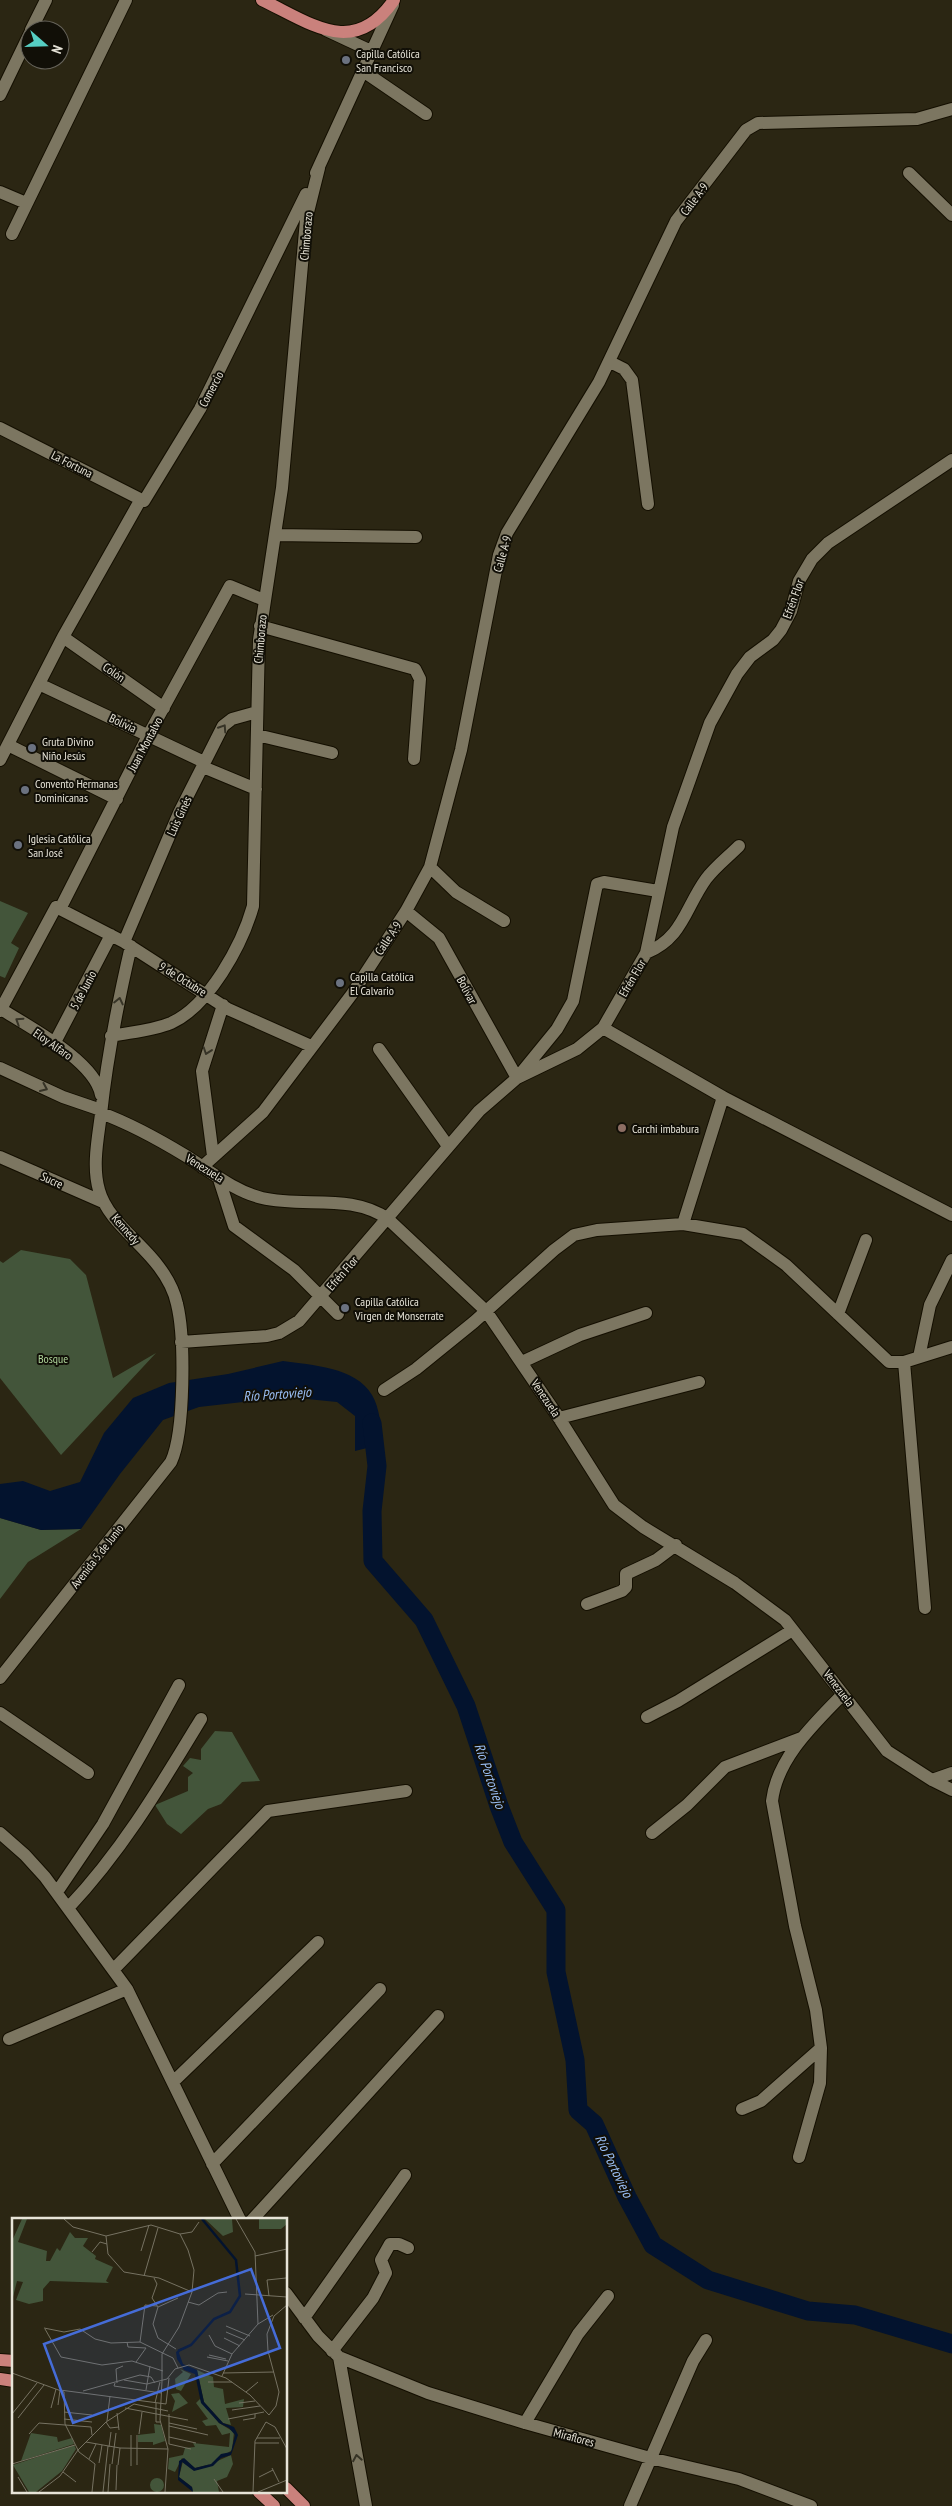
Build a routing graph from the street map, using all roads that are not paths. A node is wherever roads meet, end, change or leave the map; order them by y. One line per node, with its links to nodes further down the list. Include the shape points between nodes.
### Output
1 (46, 0): 5 (street)
2 (126, 0): 16 (street)
3 (262, 0): 6 (main road)
4 (395, 0): 6 (main road, via 377,21 363,30); 7 (street, Comercio)
5 (36, 20)
6 (324, 29): 7 (street)
7 (372, 51): 9 (street, Comercio)
8 (20, 54): 10 (street)
9 (363, 71): 12 (street); 13 (street, Comercio)
10 (0, 95)
11 (952, 109): 21 (street, Calle A-9, via 917,119 773,121 758,123 746,130 676,221)
12 (426, 114)
13 (319, 168): 19 (street, Comercio); 20 (street, Chimborazo, via 308,205)
14 (909, 173): 17 (street)
15 (0, 192): 16 (street)
16 (26, 203): 18 (street)
17 (952, 215)
18 (12, 234)
19 (283, 239): 20 (street, via 297,240); 24 (street, Comercio, via 200,409 144,500)
20 (305, 250): 26 (street, Chimborazo)
21 (610, 362): 25 (street, via 624,369 632,380); 44 (street, Calle A-9, via 504,540 461,750)
22 (0, 428): 24 (street, La Fortuna)
23 (952, 460): 45 (street, Efrén Flor, via 828,543 812,559 799,581 791,611 781,630 750,657 737,674 710,723 673,827)
24 (141, 499): 30 (street, Comercio)
25 (648, 504)
26 (275, 535): 27 (street); 28 (street, Chimborazo)
27 (416, 537)
28 (264, 600): 29 (street, Chimborazo); 32 (street, Juan Montalvo, via 230,586)
29 (260, 626): 33 (street, Chimborazo); 38 (street, via 415,669 420,679)
30 (63, 637): 31 (street, Comercio); 32 (street, Colón)
31 (38, 684): 35 (street, Bolivia); 36 (street, Comercio)
32 (164, 708): 35 (street, Juan Montalvo)
33 (257, 712): 34 (street, Chimborazo); 40 (street, Luis Ginés, one-way to 33, via 225,722)
34 (257, 735): 37 (street); 41 (street, Chimborazo)
35 (149, 736): 40 (street, Bolivia); 42 (street, Juan Montalvo)
36 (4, 745): 39 (street, Comercio); 42 (street)
37 (332, 753)
38 (414, 759)
39 (0, 760)
40 (203, 765): 41 (street, Bolivia); 50 (street, Luis Ginés)
41 (256, 789): 52 (street, Chimborazo, via 253,906)
42 (117, 798): 46 (street, Juan Montalvo)
43 (739, 846): 51 (street, via 705,880 670,938 661,947)
44 (430, 867): 47 (street, Calle A-9); 48 (street, via 456,892)
45 (658, 891): 51 (street, Efrén Flor); 62 (street, via 604,882 597,884 573,1001 557,1028)
46 (58, 908): 49 (street, 9 de Octubre); 54 (street, Juan Montalvo)
47 (406, 911): 59 (street, Calle A-9, via 352,994); 62 (street, Bolívar, via 440,938)
48 (504, 921)
49 (111, 935): 50 (street, 9 de Octubre); 58 (street, 5 de Junio)
50 (127, 944): 53 (street, 9 de Octubre); 57 (street, Luis Ginés, one-way to 50)
51 (646, 953): 56 (street, Efrén Flor)
52 (221, 974): 53 (street, Chimborazo); 55 (street, via 220,994)
53 (206, 994): 55 (street, 9 de Octubre); 57 (street, Chimborazo, via 192,1010 171,1022)
54 (1, 1005): 58 (street, Eloy Alfaro, one-way to 54)
55 (226, 1007): 59 (street, 9 de Octubre); 66 (street, one-way to 66, via 202,1071)
56 (603, 1028): 62 (street, Efrén Flor, via 577,1049); 63 (street)
57 (111, 1036): 64 (street, Luis Ginés)
58 (54, 1044): 64 (street, Eloy Alfaro, via 91,1074 98,1085)
59 (311, 1046): 66 (street, Calle A-9, via 263,1112 229,1142)
60 (379, 1049): 65 (street)
61 (0, 1068): 64 (street, Venezuela, one-way to 64, via 63,1097)
62 (517, 1078): 65 (street, Efrén Flor, via 479,1111)
63 (723, 1097): 71 (street); 73 (street)
64 (101, 1108): 68 (street, Venezuela); 70 (street, Kennedy, via 96,1171)
65 (448, 1146): 72 (street, Efrén Flor)
66 (212, 1150): 68 (street, Calle A-9)
67 (0, 1157): 70 (street, Sucre)
68 (202, 1167): 69 (street, Venezuela)
69 (219, 1179): 72 (street, Venezuela, via 261,1198 360,1205); 76 (street, via 234,1226 294,1270)
70 (103, 1202): 81 (street, Kennedy, via 171,1285 178,1306)
71 (952, 1215)
72 (388, 1219): 76 (street, Efrén Flor); 77 (street, Venezuela)
73 (683, 1224): 77 (street, via 597,1230 574,1235); 80 (street, via 743,1234 786,1264)
74 (866, 1240): 80 (street)
75 (952, 1260): 83 (street, via 930,1305)
76 (322, 1296): 79 (street); 81 (street, Efrén Flor, via 299,1321 279,1333)
77 (486, 1311): 84 (street, Venezuela); 87 (street, via 416,1369)
78 (646, 1313): 84 (street, via 580,1335)
79 (338, 1314)
80 (838, 1314): 85 (street, via 889,1362)
81 (181, 1346): 89 (street, Kennedy)
82 (952, 1347): 83 (street)
83 (919, 1357): 85 (street)
84 (522, 1362): 88 (street, Venezuela)
85 (904, 1362): 92 (street)
86 (699, 1382): 88 (street)
87 (384, 1390)
88 (559, 1418): 90 (street, Venezuela, via 614,1505 643,1527)
89 (180, 1428): 94 (street, Avenida 5 de Junio, via 177,1450 171,1462)
90 (676, 1545): 91 (street, via 656,1560 626,1574 626,1587 622,1591); 93 (street, Venezuela, via 785,1620)
91 (588, 1604)
92 (925, 1608)
93 (791, 1631): 96 (street, Venezuela); 98 (street)
94 (0, 1678)
95 (180, 1685): 108 (street, via 108,1816)
96 (843, 1694): 100 (street); 103 (street, Venezuela, via 888,1751)
97 (0, 1713): 101 (street)
98 (647, 1717)
99 (201, 1720): 109 (street, via 141,1816)
100 (801, 1738): 107 (street, via 725,1767 687,1805); 116 (street, via 774,1784 772,1802 795,1926 816,2010)
101 (88, 1773)
102 (952, 1773): 103 (street)
103 (932, 1780): 104 (street, Venezuela)
104 (952, 1790)
105 (406, 1791): 111 (street, via 268,1811)
106 (0, 1833): 108 (street, via 36,1866)
107 (652, 1833)
108 (57, 1892): 109 (street)
109 (68, 1908): 111 (street)
110 (318, 1942): 117 (street)
111 (113, 1970): 112 (street)
112 (127, 1989): 115 (street); 117 (street)
113 (380, 1989): 120 (street)
114 (438, 2016): 123 (street)
115 (9, 2039)
116 (820, 2048): 118 (street, via 762,2101); 119 (street, via 820,2083)
117 (173, 2082): 120 (street)
118 (742, 2109)
119 (799, 2157)
120 (212, 2164): 122 (street)
121 (405, 2175): 127 (street)
122 (239, 2218)
123 (254, 2218)
124 (408, 2248): 129 (street, via 390,2244 381,2260 386,2273)
125 (288, 2296): 127 (street)
126 (608, 2296): 130 (street, via 578,2334)
127 (304, 2318): 129 (street)
128 (706, 2340): 131 (street)
129 (335, 2354): 130 (street, Miraflores, via 420,2390); 136 (street, one-way to 129)
130 (525, 2423): 131 (street, Miraflores)
131 (650, 2458): 137 (street); 138 (street, Miraflores, via 739,2479)
132 (288, 2490): 135 (main road)
133 (261, 2494): 134 (main road)
134 (274, 2506)
135 (304, 2506)
136 (366, 2506)
137 (630, 2506)
138 (811, 2506)

